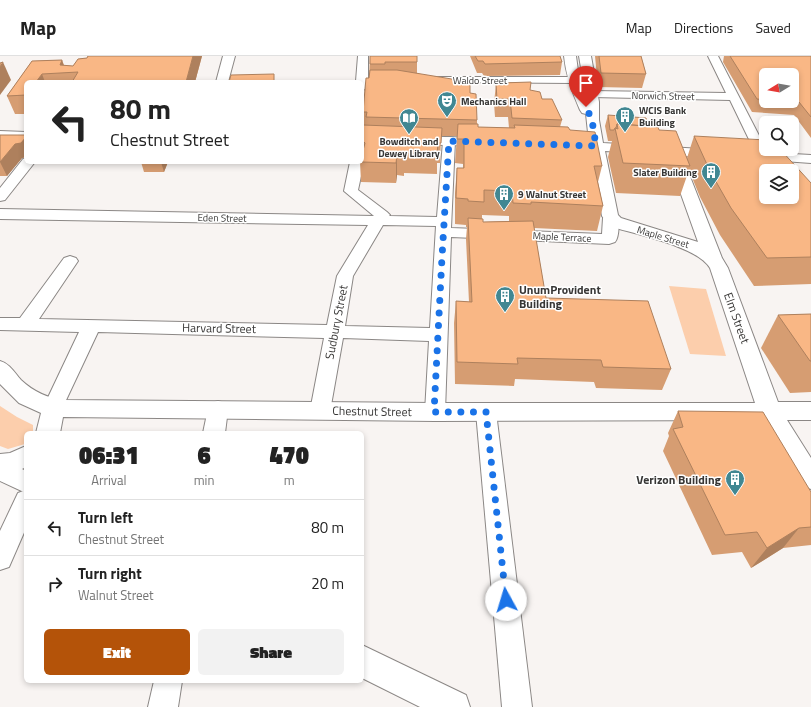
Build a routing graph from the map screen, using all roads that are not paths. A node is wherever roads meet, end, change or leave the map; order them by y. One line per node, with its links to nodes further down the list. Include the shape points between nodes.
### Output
1 (229, 56): 7 (main road)
2 (363, 56): 8 (street)
3 (570, 56): 10 (main road)
4 (585, 56): 13 (main road)
5 (702, 56): 6 (street)
6 (717, 57): 14 (street)
7 (223, 80)
8 (362, 80)
9 (417, 80): 10 (street, Waldo Street)
10 (573, 80): 15 (main road)
11 (401, 81): 12 (street)
12 (364, 84)
13 (592, 94): 14 (street, Norwich Street); 15 (main road)
14 (734, 97): 25 (street)
15 (592, 120): 24 (main road)
16 (0, 135): 17 (main road)
17 (24, 136)
18 (364, 139): 21 (main road)
19 (24, 140): 20 (main road)
20 (0, 141)
21 (449, 141): 22 (main road); 39 (street)
22 (498, 142)
23 (552, 144): 24 (main road)
24 (596, 146): 26 (main road); 37 (main road)
25 (759, 146)
26 (673, 151): 27 (main road); 40 (main road, Elm Street)
27 (732, 154)
28 (747, 155): 29 (main road)
29 (759, 156)
30 (764, 156): 31 (main road); 34 (street)
31 (811, 159)
32 (26, 164): 35 (street)
33 (357, 164): 38 (street, via 351,191 382,215)
34 (771, 164)
35 (0, 197)
36 (0, 214): 38 (street, Eden Street)
37 (611, 218): 39 (street, Maple Terrace, via 609,239); 40 (main road, Maple Street, via 624,225 691,245)
38 (380, 220): 39 (street, Eden Street); 45 (street, Sudbury Street, via 345,276)
39 (445, 227): 46 (street)
40 (713, 258): 53 (main road, Elm Street, via 719,268)
41 (70, 261): 43 (street)
42 (0, 324): 43 (street, Harvard Street)
43 (25, 325): 44 (street, Harvard Street)
44 (91, 326): 45 (street, Harvard Street); 54 (street)
45 (336, 333): 46 (street, Harvard Street); 49 (street, Sudbury Street)
46 (439, 335): 51 (street)
47 (0, 369): 54 (main road, via 24,396)
48 (218, 410): 49 (main road, Chestnut Street); 54 (main road, Chestnut Street, via 74,409); 55 (street)
49 (320, 410): 51 (main road, Chestnut Street)
50 (811, 411): 53 (main road, Chestnut Street)
51 (434, 412): 52 (main road, Chestnut Street)
52 (486, 412): 53 (main road, Chestnut Street); 67 (street)
53 (770, 412): 59 (main road, Elm Street)
54 (47, 416)
55 (214, 431)
56 (24, 457): 57 (main road)
57 (0, 464)
58 (0, 469): 60 (main road)
59 (811, 479)
60 (24, 482)
61 (24, 505): 62 (street)
62 (0, 560)
63 (364, 662): 66 (main road)
64 (168, 683): 65 (street)
65 (163, 707)
66 (454, 707)
67 (517, 707)

